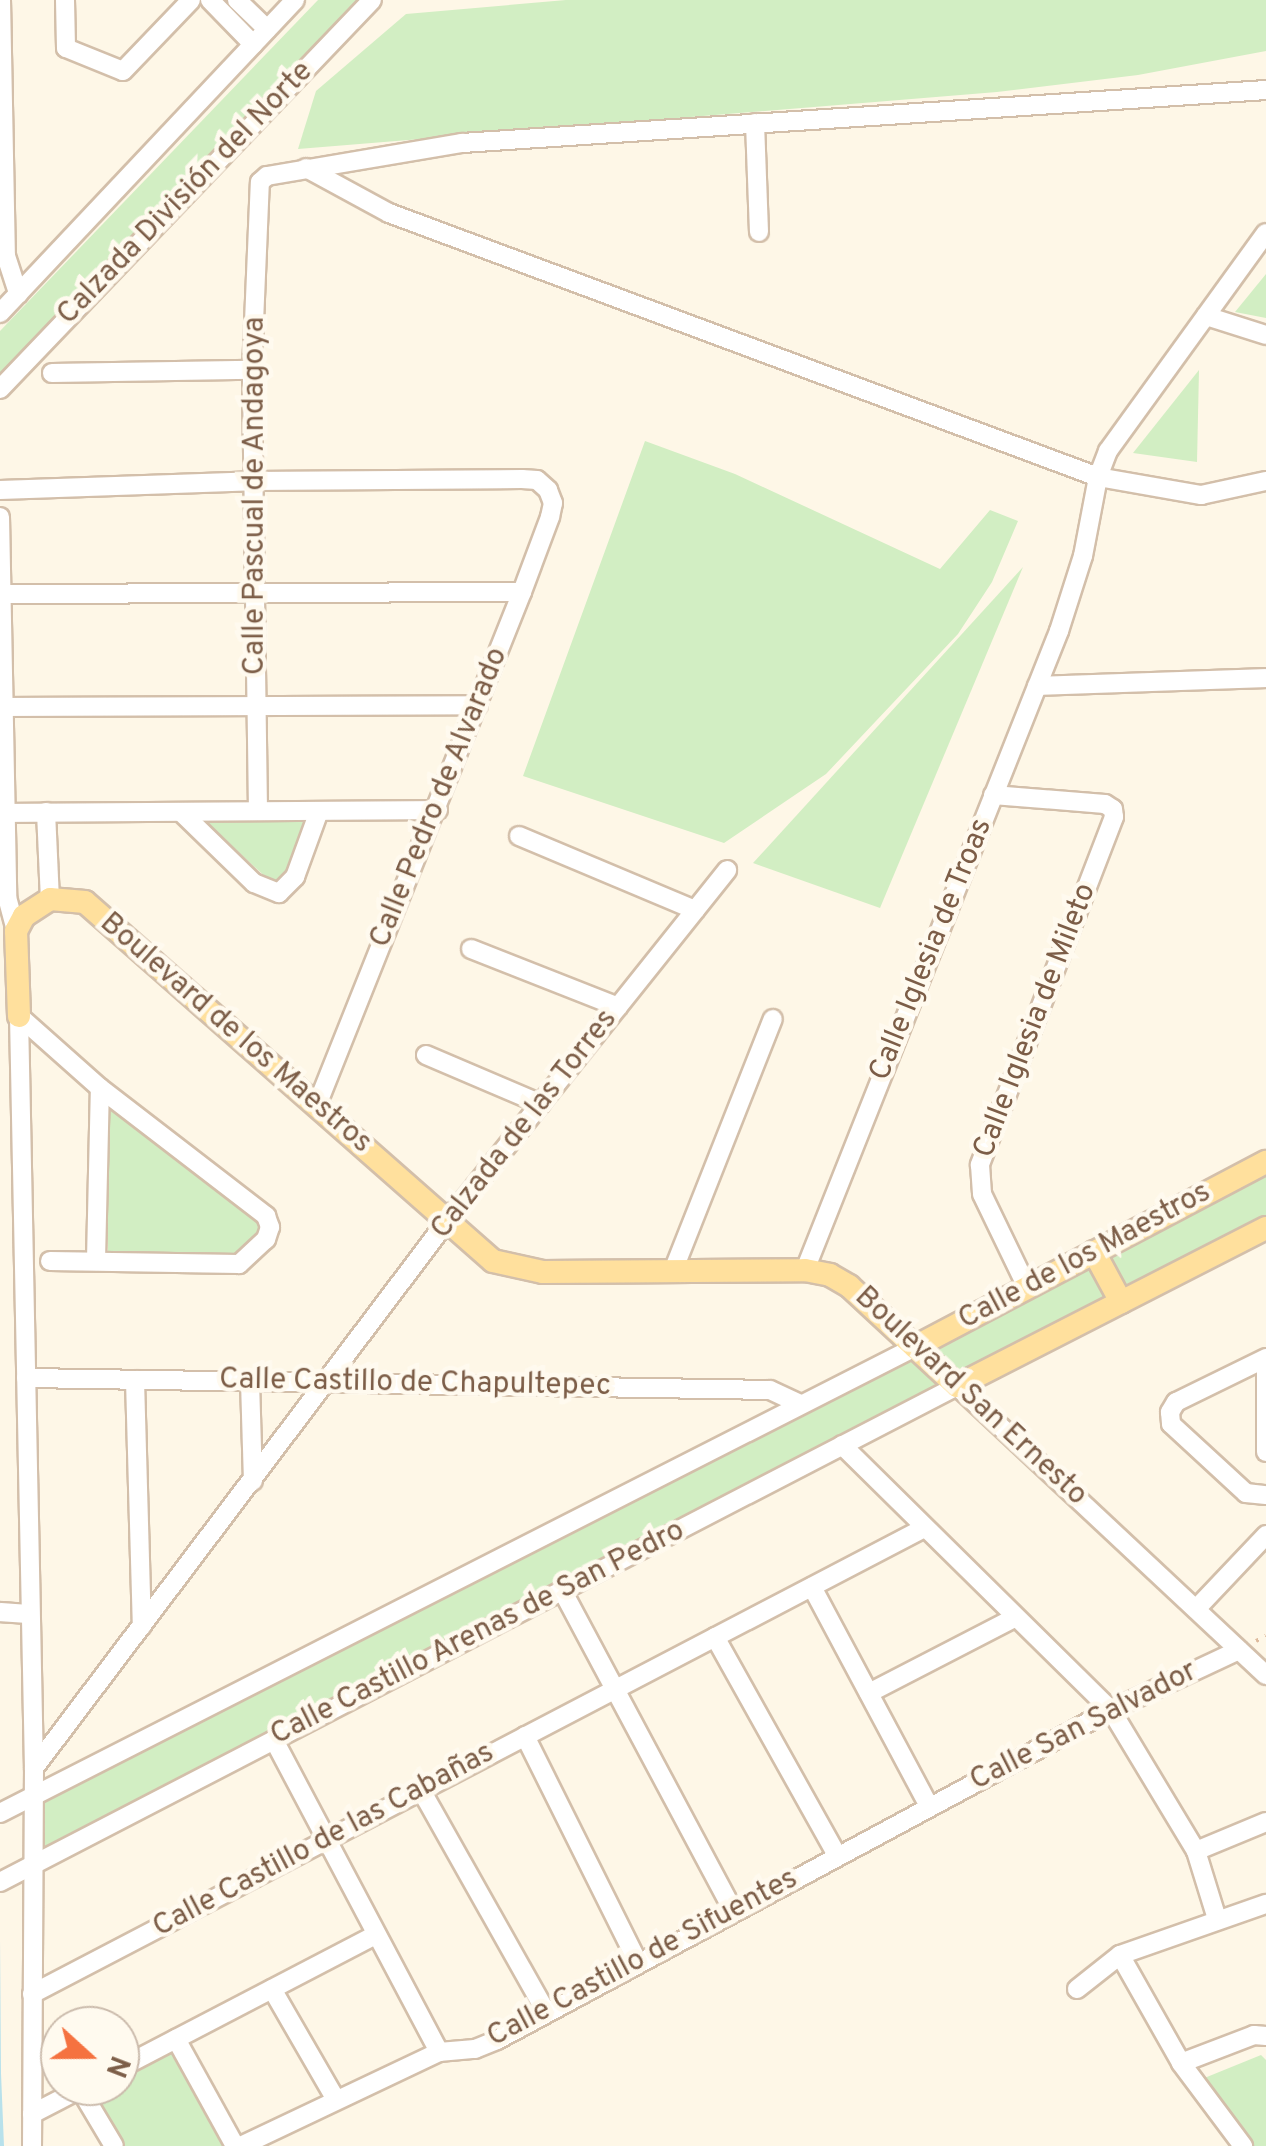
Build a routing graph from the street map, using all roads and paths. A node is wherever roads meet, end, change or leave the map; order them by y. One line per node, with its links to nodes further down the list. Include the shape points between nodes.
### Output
1 (0, 0): 15 (street, via 6,256)
2 (65, 0): 3 (street, via 66,48 123,71)
3 (191, 0)
4 (210, 0): 9 (street)
5 (238, 0): 8 (street)
6 (295, 0): 8 (street, Calzada División del Norte)
7 (372, 0): 21 (street, Calzada División del Norte)
8 (267, 30): 9 (street, Calzada División del Norte)
9 (253, 44): 15 (street, Calzada División del Norte)
10 (1266, 90): 11 (street)
11 (755, 124): 12 (street, via 462,143); 13 (street)
12 (306, 168): 19 (street, Calle Pascual de Andagoya, via 260,182); 22 (street, via 389,212)
13 (758, 232)
14 (1266, 233): 17 (street, Calle Iglesia de Troas)
15 (18, 294): 16 (street, Calzada División del Norte)
16 (0, 313)
17 (1206, 316): 18 (street); 22 (street, Calle Iglesia de Troas, via 1108,451)
18 (1266, 335)
19 (252, 370): 20 (street); 23 (street, Calle Pascual de Andagoya)
20 (52, 373)
21 (0, 389)
22 (1098, 477): 24 (street, via 1201,495); 31 (street, Calle Iglesia de Troas, via 1083,556)
23 (254, 480): 25 (street); 27 (street, Calle Pascual de Andagoya); 28 (street, Calle Pedro de Alvarado, via 537,480 548,490 550,517)
24 (1266, 481)
25 (0, 490)
26 (0, 517): 29 (street)
27 (255, 591): 28 (street); 29 (street); 32 (street, Calle Pascual de Andagoya)
28 (522, 592): 33 (street, Calle Pedro de Alvarado)
29 (1, 594): 34 (street)
30 (1266, 678): 31 (street)
31 (1037, 686): 35 (street, Calle Iglesia de Troas)
32 (256, 703): 33 (street); 34 (street); 37 (street, Calle Pascual de Andagoya)
33 (478, 705): 36 (street, Calle Pedro de Alvarado)
34 (3, 706): 41 (street)
35 (993, 794): 62 (street, Calle Iglesia de Troas); 64 (street, Calle Iglesia de Mileto, via 1105,804 1114,817 980,1165 982,1194)
36 (438, 810): 38 (street); 53 (street, Calle Pedro de Alvarado)
37 (258, 811): 38 (street); 40 (street)
38 (319, 811): 40 (street, via 296,877 279,893 254,883)
39 (46, 812): 40 (street); 41 (street); 44 (street)
40 (182, 812)
41 (4, 813): 46 (street, via 7,897)
42 (518, 836): 45 (street)
43 (728, 870): 45 (street, Calzada de las Torres)
44 (50, 899): 46 (main road, via 24,916); 53 (main road, Boulevard de los Maestros, via 85,902)
45 (696, 910): 49 (street, Calzada de las Torres)
46 (16, 931): 48 (main road)
47 (472, 948): 49 (street)
48 (6, 1007): 52 (street); 69 (street)
49 (618, 1007): 54 (street, Calzada de las Torres)
50 (773, 1019): 63 (street)
51 (426, 1054): 54 (street)
52 (100, 1088): 60 (street); 60 (street, via 266,1216 270,1226 266,1239 239,1264)
53 (317, 1104): 57 (main road, Boulevard de los Maestros)
54 (541, 1104): 57 (street, Calzada de las Torres)
55 (1260, 1165): 56 (main road); 59 (main road, Calle de los Maestros)
56 (1266, 1190)
57 (448, 1221): 63 (main road, Boulevard San Ernesto, via 475,1250 514,1269); 72 (street, Calzada de las Torres)
58 (1266, 1228): 65 (main road, Calle de los Maestros)
59 (1094, 1252): 64 (main road, Calle de los Maestros); 65 (main road)
60 (96, 1260): 61 (street)
61 (50, 1261)
62 (805, 1270): 63 (main road, Boulevard San Ernesto); 66 (main road, Boulevard San Ernesto, via 849,1286)
63 (673, 1271)
64 (1027, 1287): 66 (main road, Calle de los Maestros)
65 (1120, 1302): 73 (main road, Calle de los Maestros)
66 (916, 1347): 73 (main road, Boulevard San Ernesto); 74 (street, Calle Castillo Arenas de San Pedro)
67 (1266, 1358): 78 (street, via 1176,1402 1170,1412 1171,1424 1246,1493)
68 (1266, 1371): 76 (street)
69 (26, 1378): 70 (street, Calle Castillo de Chapultepec); 85 (street)
70 (134, 1380): 71 (street, Calle Castillo de Chapultepec); 87 (street)
71 (250, 1382): 72 (street, Calle Castillo de Chapultepec); 77 (street)
72 (328, 1383): 74 (street, Calle Castillo de Chapultepec, via 770,1390); 77 (street, Calzada de las Torres)
73 (957, 1386): 75 (street, Calle Castillo Arenas de San Pedro); 83 (street, Boulevard San Ernesto)
74 (800, 1404): 98 (street, Calle Castillo Arenas de San Pedro)
75 (842, 1445): 79 (street); 82 (street, Calle Castillo Arenas de San Pedro)
76 (1266, 1452)
77 (253, 1481): 87 (street, Calzada de las Torres)
78 (1266, 1495)
79 (924, 1528): 81 (street, Calle Castillo de las Cabañas); 86 (street)
80 (1266, 1535): 83 (street)
81 (812, 1586): 88 (street, Calle Castillo de las Cabañas); 92 (street)
82 (562, 1590): 91 (street); 95 (street, Calle Castillo Arenas de San Pedro)
83 (1198, 1607): 89 (street, Boulevard San Ernesto)
84 (2, 1612): 85 (street)
85 (30, 1614): 96 (street)
86 (1016, 1618): 92 (street); 93 (street)
87 (142, 1626): 96 (street, Calzada de las Torres)
88 (715, 1637): 91 (street, Calle Castillo de las Cabañas); 104 (street)
89 (1238, 1650): 90 (street, Boulevard San Ernesto); 93 (street, Calle San Salvador)
90 (1266, 1675)
91 (617, 1688): 94 (street, Calle Castillo de las Cabañas); 108 (street)
92 (869, 1694): 99 (street)
93 (1111, 1710): 99 (street, Calle San Salvador); 103 (street)
94 (524, 1736): 97 (street, Calle Castillo de las Cabañas); 112 (street)
95 (274, 1740): 102 (street); 105 (street, Calle Castillo Arenas de San Pedro)
96 (34, 1768): 98 (street)
97 (421, 1790): 102 (street, Calle Castillo de las Cabañas); 116 (street)
98 (32, 1797): 100 (street, Calle Castillo Arenas de San Pedro); 105 (street)
99 (929, 1806): 104 (street, Calle Castillo de Sifuentes)
100 (0, 1813)
101 (1266, 1822): 103 (street)
102 (327, 1840): 110 (street); 115 (street, Calle Castillo de las Cabañas)
103 (1196, 1851): 109 (street)
104 (836, 1856): 108 (street, Calle Castillo de Sifuentes)
105 (32, 1864): 106 (street, Calle Castillo Arenas de San Pedro); 115 (street)
106 (0, 1882)
107 (1266, 1904): 109 (street)
108 (734, 1910): 112 (street, Calle Castillo de Sifuentes)
109 (1217, 1919): 111 (street)
110 (374, 1936): 113 (street); 119 (street)
111 (1120, 1955): 114 (street); 121 (street)
112 (637, 1961): 116 (street, Calle Castillo de Sifuentes)
113 (272, 1989): 118 (street); 122 (street)
114 (1077, 1989)
115 (32, 1994): 125 (street)
116 (546, 2012): 119 (street, Calle Castillo de Sifuentes, via 474,2050)
117 (1266, 2036): 121 (street, via 1254,2034)
118 (176, 2039): 120 (street); 128 (street)
119 (439, 2052): 122 (street, Calle Castillo de Sifuentes)
120 (140, 2058)
121 (1181, 2063): 129 (street)
122 (336, 2100): 128 (street, Calle Castillo de Sifuentes)
123 (47, 2106): 125 (street)
124 (93, 2106): 127 (street)
125 (32, 2114): 126 (street)
126 (32, 2146)
127 (114, 2146)
128 (238, 2146)
129 (1243, 2146)

